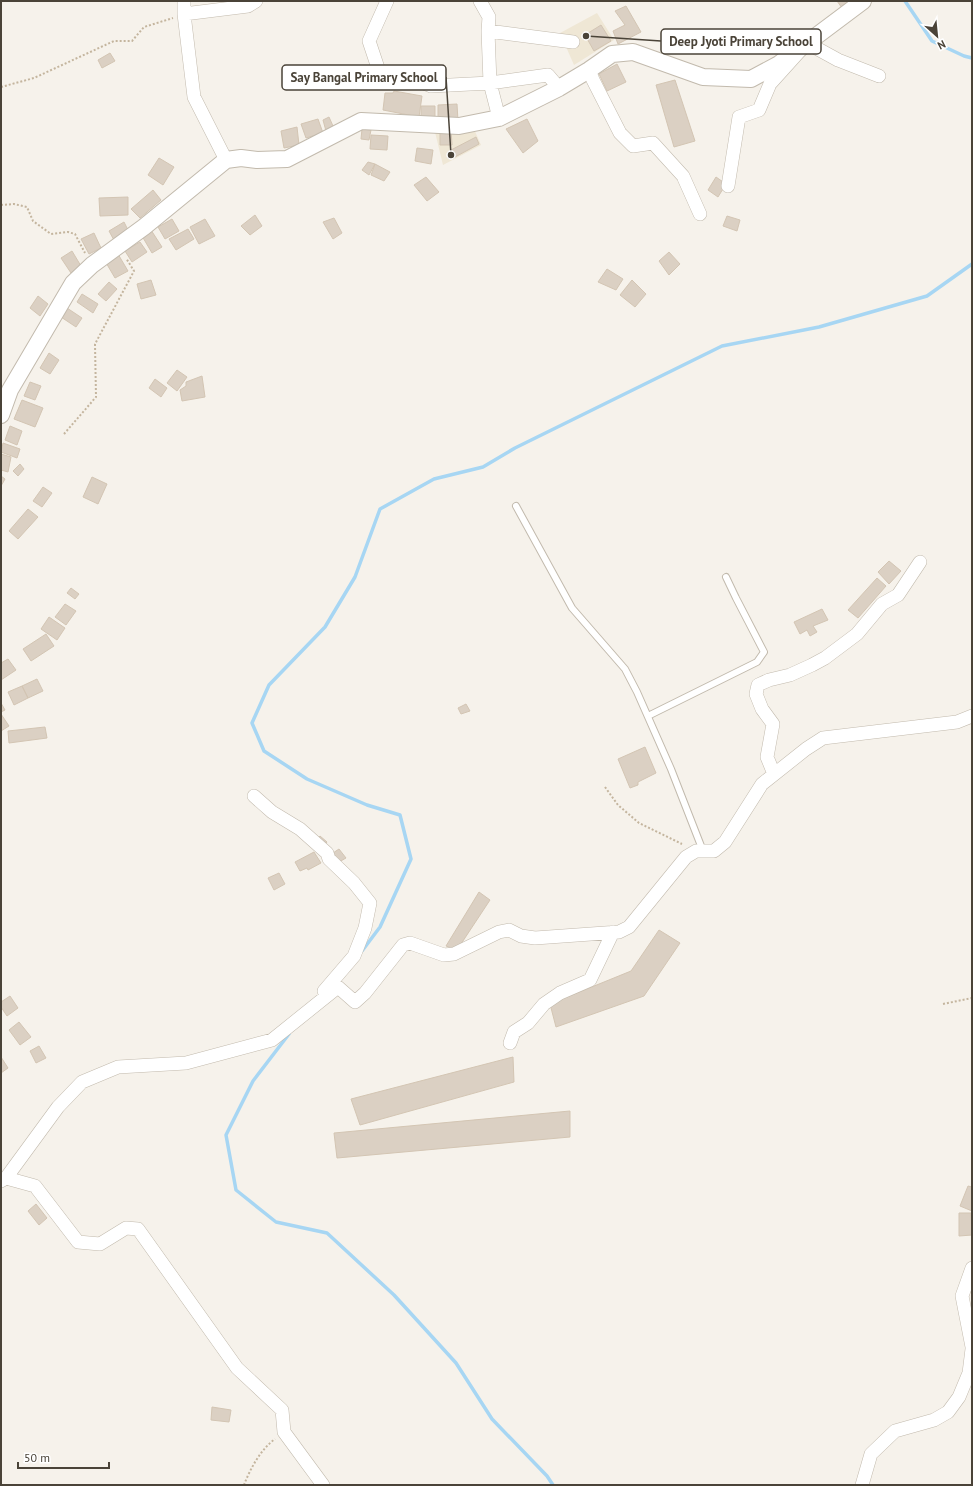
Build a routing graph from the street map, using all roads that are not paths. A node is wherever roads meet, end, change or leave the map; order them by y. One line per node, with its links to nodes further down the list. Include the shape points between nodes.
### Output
1 (184, 1): 6 (street)
2 (256, 1): 6 (street, via 248,6)
3 (387, 1): 12 (street, via 369,41 380,74 398,72 431,86)
4 (480, 1): 7 (street, via 489,17)
5 (863, 1): 9 (street)
6 (184, 14): 15 (street, via 194,97)
7 (488, 31): 8 (street); 12 (street)
8 (573, 42)
9 (807, 43): 10 (street, via 779,64 751,79 703,77 633,52 612,54); 11 (street, via 838,60); 16 (street, via 770,84 759,110 739,117)
10 (589, 70): 13 (street); 17 (street, via 620,133 633,146 653,143 683,176)
11 (879, 76)
12 (490, 83): 13 (street, via 548,75); 14 (street)
13 (559, 88): 14 (street)
14 (499, 118): 15 (street, via 459,126 361,121 287,159)
15 (226, 160): 18 (street, via 92,265 74,283 10,390)
16 (728, 186)
17 (700, 214)
18 (1, 415)
19 (516, 506): 22 (lane, via 572,608 625,669)
20 (920, 562): 24 (street, via 898,594 882,604 857,634 812,665 758,685 756,694 762,709 773,724 767,757)
21 (726, 577): 22 (lane, via 764,652 757,662)
22 (648, 716): 26 (lane, via 672,769)
23 (972, 716): 24 (street, via 957,722 823,738)
24 (774, 774): 26 (street, via 762,784 725,842 714,851)
25 (254, 796): 28 (street, via 272,812 300,829 327,853 329,859 370,903 354,956)
26 (700, 851): 27 (street, via 686,858 629,927)
27 (613, 932): 28 (street, via 535,938 521,936 509,930 454,954 444,955 410,943 403,945 355,1002 338,987); 29 (street, via 590,980 560,993 544,1004 528,1023 514,1032)
28 (298, 1018): 30 (street, via 272,1040 186,1062 118,1067 82,1082 58,1107)
29 (510, 1043)
30 (4, 1180): 34 (street, via 34,1186 78,1242 100,1244 126,1228 138,1229 237,1368 282,1410 284,1432)
31 (972, 1268): 32 (street, via 962,1296)
32 (972, 1348): 33 (street)
33 (968, 1390): 35 (street, via 948,1412 934,1420 895,1431 871,1454)
34 (323, 1485)
35 (862, 1485)

